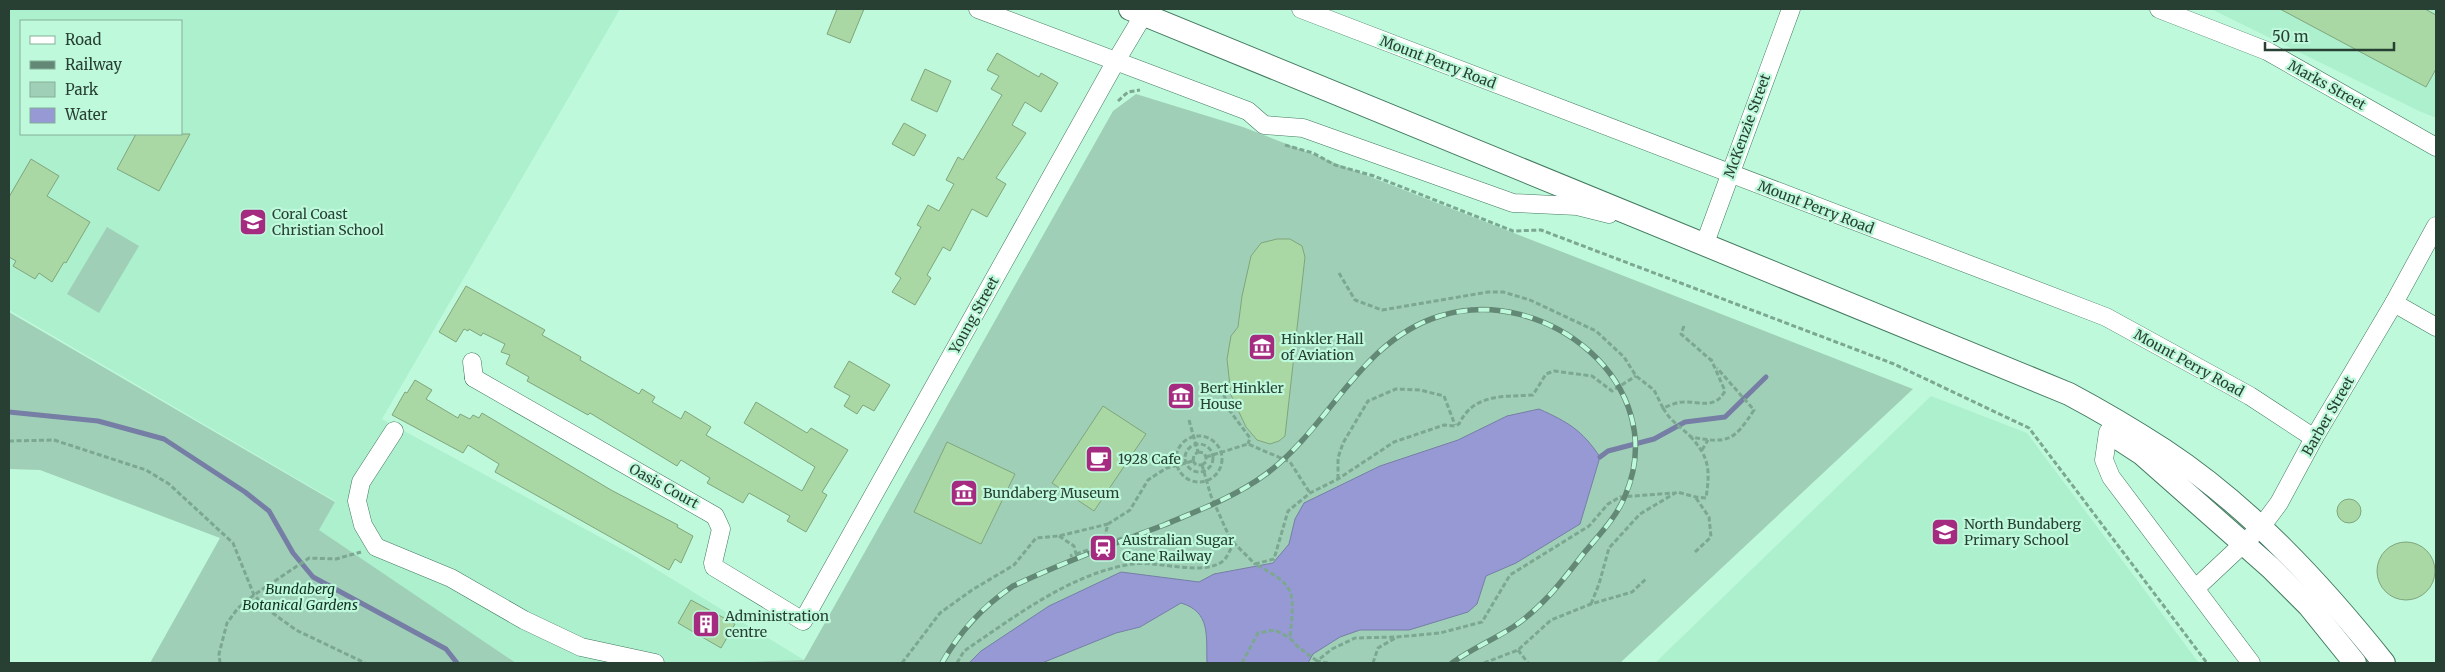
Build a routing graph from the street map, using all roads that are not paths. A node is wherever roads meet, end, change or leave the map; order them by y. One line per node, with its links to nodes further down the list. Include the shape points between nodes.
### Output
1 (978, 9): 6 (street)
2 (1301, 9): 8 (street, Mount Perry Road)
3 (1791, 9): 8 (street, McKenzie Street)
4 (2159, 9): 7 (street, Marks Street, via 2267,51)
5 (1141, 11): 6 (street, Young Street); 10 (main road)
6 (1116, 61): 10 (street, via 1248,111 1264,125 1303,128 1513,203 1577,206); 22 (street, Young Street)
7 (2436, 147)
8 (1729, 174): 11 (street, McKenzie Street); 18 (street, Mount Perry Road, via 2106,317 2250,396)
9 (2436, 226): 12 (street, Barber Street)
10 (1683, 234): 11 (main road)
11 (1705, 243): 14 (main road)
12 (2394, 303): 13 (street); 18 (street, Barber Street)
13 (2436, 327)
14 (2011, 370): 17 (main road); 19 (main road, via 2069,394 2166,451)
15 (469, 375): 22 (street, Oasis Court, via 715,516 721,529 714,568)
16 (394, 431): 23 (street, via 361,482 357,501 362,525 376,547 451,578 524,620 581,647)
17 (2108, 432): 20 (main road, via 2142,454); 21 (street, via 2104,460 2111,477)
18 (2314, 438): 19 (street, Barber Street, via 2279,503)
19 (2260, 527): 20 (street, Barber Street); 26 (main road, via 2342,611)
20 (2242, 544): 21 (street, Barber Street); 25 (main road, via 2308,606)
21 (2196, 588): 24 (street)
22 (803, 622)
23 (655, 663)
24 (2251, 663)
25 (2355, 663)
26 (2384, 663)

